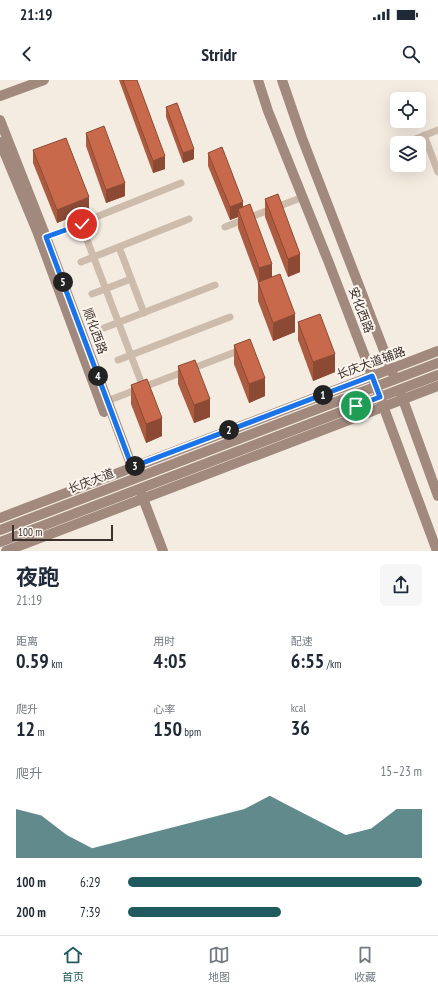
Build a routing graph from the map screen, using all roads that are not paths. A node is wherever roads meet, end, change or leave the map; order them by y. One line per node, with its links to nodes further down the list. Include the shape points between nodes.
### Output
1 (44, 80): 4 (main road)
2 (258, 80): 12 (main road, 安化西路)
3 (282, 80): 33 (main road, 安化西路)
4 (0, 96)
5 (0, 120): 16 (main road, 顺化西路)
6 (438, 130): 7 (street)
7 (424, 136)
8 (426, 141): 10 (street)
9 (0, 142): 44 (main road, 顺化西路)
10 (438, 172)
11 (181, 183): 14 (street)
12 (303, 198): 15 (street); 35 (main road, 安化西路)
13 (189, 219): 17 (street)
14 (82, 224): 16 (street); 18 (street)
15 (225, 227)
16 (46, 237): 42 (main road, 顺化西路)
17 (119, 247): 18 (street); 20 (street)
18 (94, 257): 19 (street); 22 (street)
19 (81, 262)
20 (131, 279): 22 (street); 24 (street)
21 (215, 285): 24 (street)
22 (106, 289): 23 (street); 26 (street)
23 (92, 294)
24 (144, 313): 26 (street)
25 (230, 317): 30 (street)
26 (119, 322): 27 (street); 30 (street)
27 (104, 328)
28 (238, 351): 39 (street)
29 (438, 351): 33 (main road, 长庆大道辅路)
30 (131, 355): 31 (street); 39 (street)
31 (118, 360)
32 (438, 363): 36 (main road, 长庆大道)
33 (391, 369): 35 (main road, 长庆大道辅路); 36 (main road, 安化西路)
34 (438, 375): 40 (main road, 长庆大道)
35 (372, 376): 37 (main road, 安化西路); 44 (main road, 长庆大道辅路)
36 (395, 379): 37 (main road, 长庆大道); 40 (main road, 安化西路)
37 (376, 386): 41 (main road, 安化西路); 45 (main road, 长庆大道)
38 (438, 386): 40 (main road)
39 (143, 387): 42 (street)
40 (401, 395): 41 (main road, 长庆大道); 43 (main road); 47 (main road, 安化西路)
41 (380, 397): 43 (main road, 安化西路); 46 (main road, 长庆大道)
42 (107, 400): 44 (main road, 顺化西路)
43 (384, 407): 48 (main road); 55 (main road, 安化西路)
44 (129, 469): 45 (main road, 顺化西路); 49 (main road, 长庆大道辅路)
45 (133, 479): 46 (main road, 顺化西路); 50 (main road, 长庆大道)
46 (137, 489): 48 (main road, 顺化西路); 51 (main road, 长庆大道)
47 (438, 496)
48 (140, 500): 52 (main road); 53 (main road, 顺化西路); 54 (main road, 顺化西路)
49 (0, 518)
50 (0, 530)
51 (0, 542)
52 (6, 551)
53 (156, 551)
54 (163, 551)
55 (437, 551)

